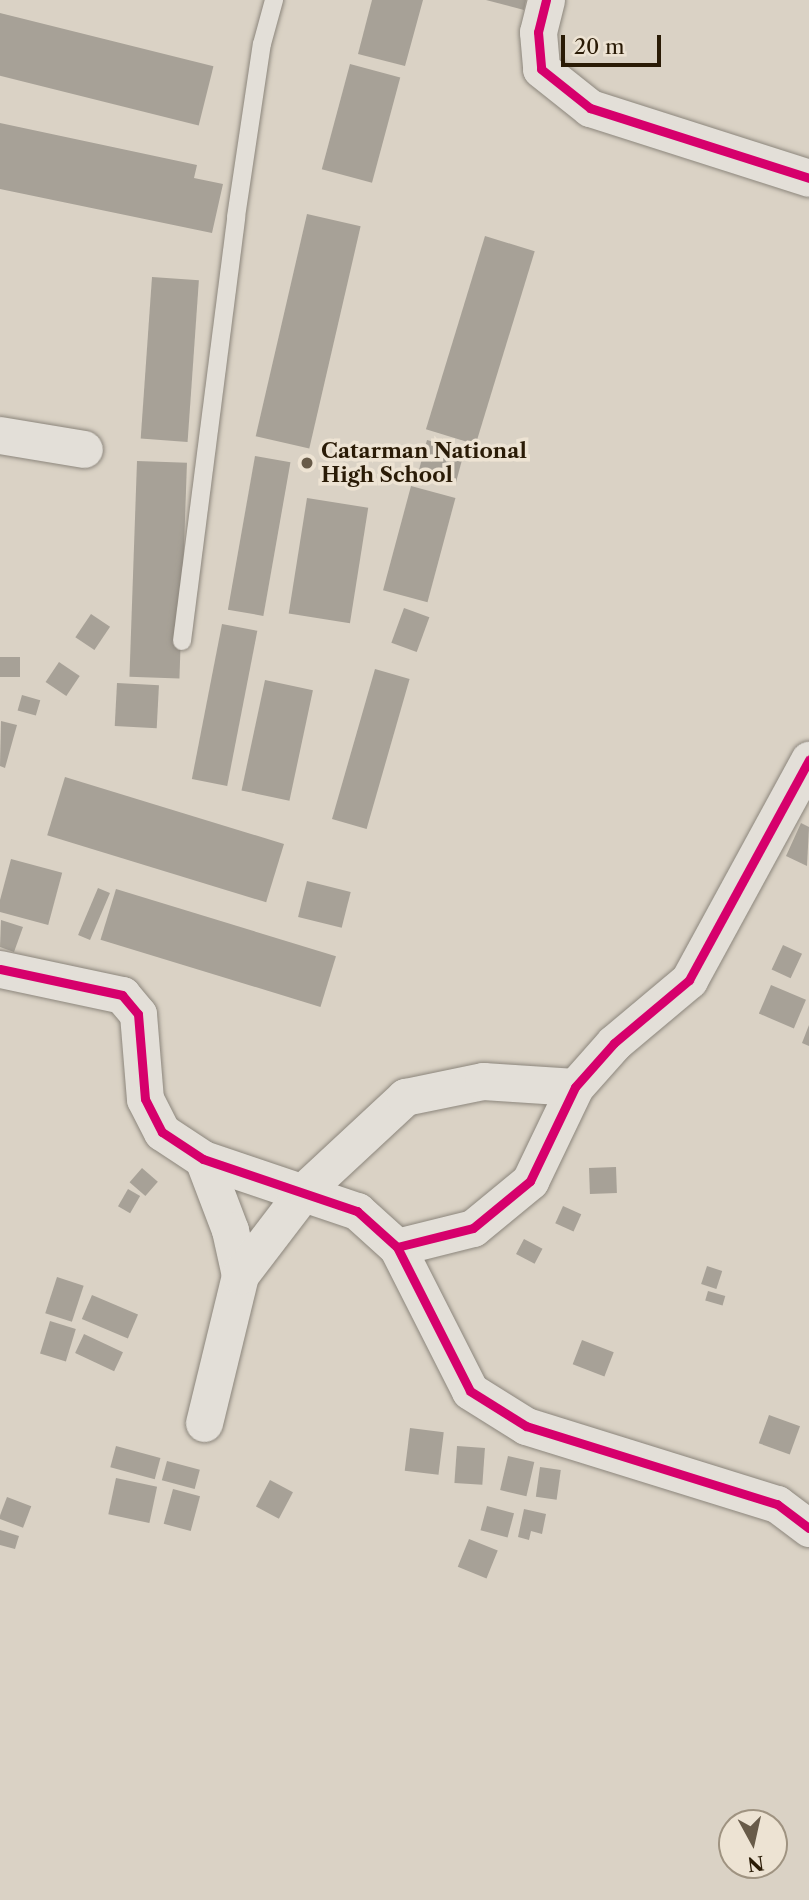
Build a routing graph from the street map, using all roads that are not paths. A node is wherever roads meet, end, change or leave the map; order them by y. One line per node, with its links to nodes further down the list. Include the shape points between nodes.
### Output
1 (274, 0): 6 (lane, via 262,44 236,217)
2 (547, 0): 3 (street, via 538,32 541,69 590,108)
3 (809, 178)
4 (0, 435): 5 (street)
5 (84, 449)
6 (182, 641)
7 (809, 760): 9 (street, via 689,980 614,1043)
8 (0, 969): 10 (street, via 122,995 138,1014 145,1099 162,1132)
9 (575, 1087): 11 (street, via 483,1081 405,1097); 12 (street, via 530,1181 473,1228)
10 (203, 1159): 11 (street); 13 (street, via 230,1230)
11 (305, 1190): 12 (street, via 357,1211); 13 (street)
12 (397, 1247): 15 (street, via 470,1391 526,1426 777,1504)
13 (240, 1275): 14 (street)
14 (204, 1423)
15 (809, 1528)

